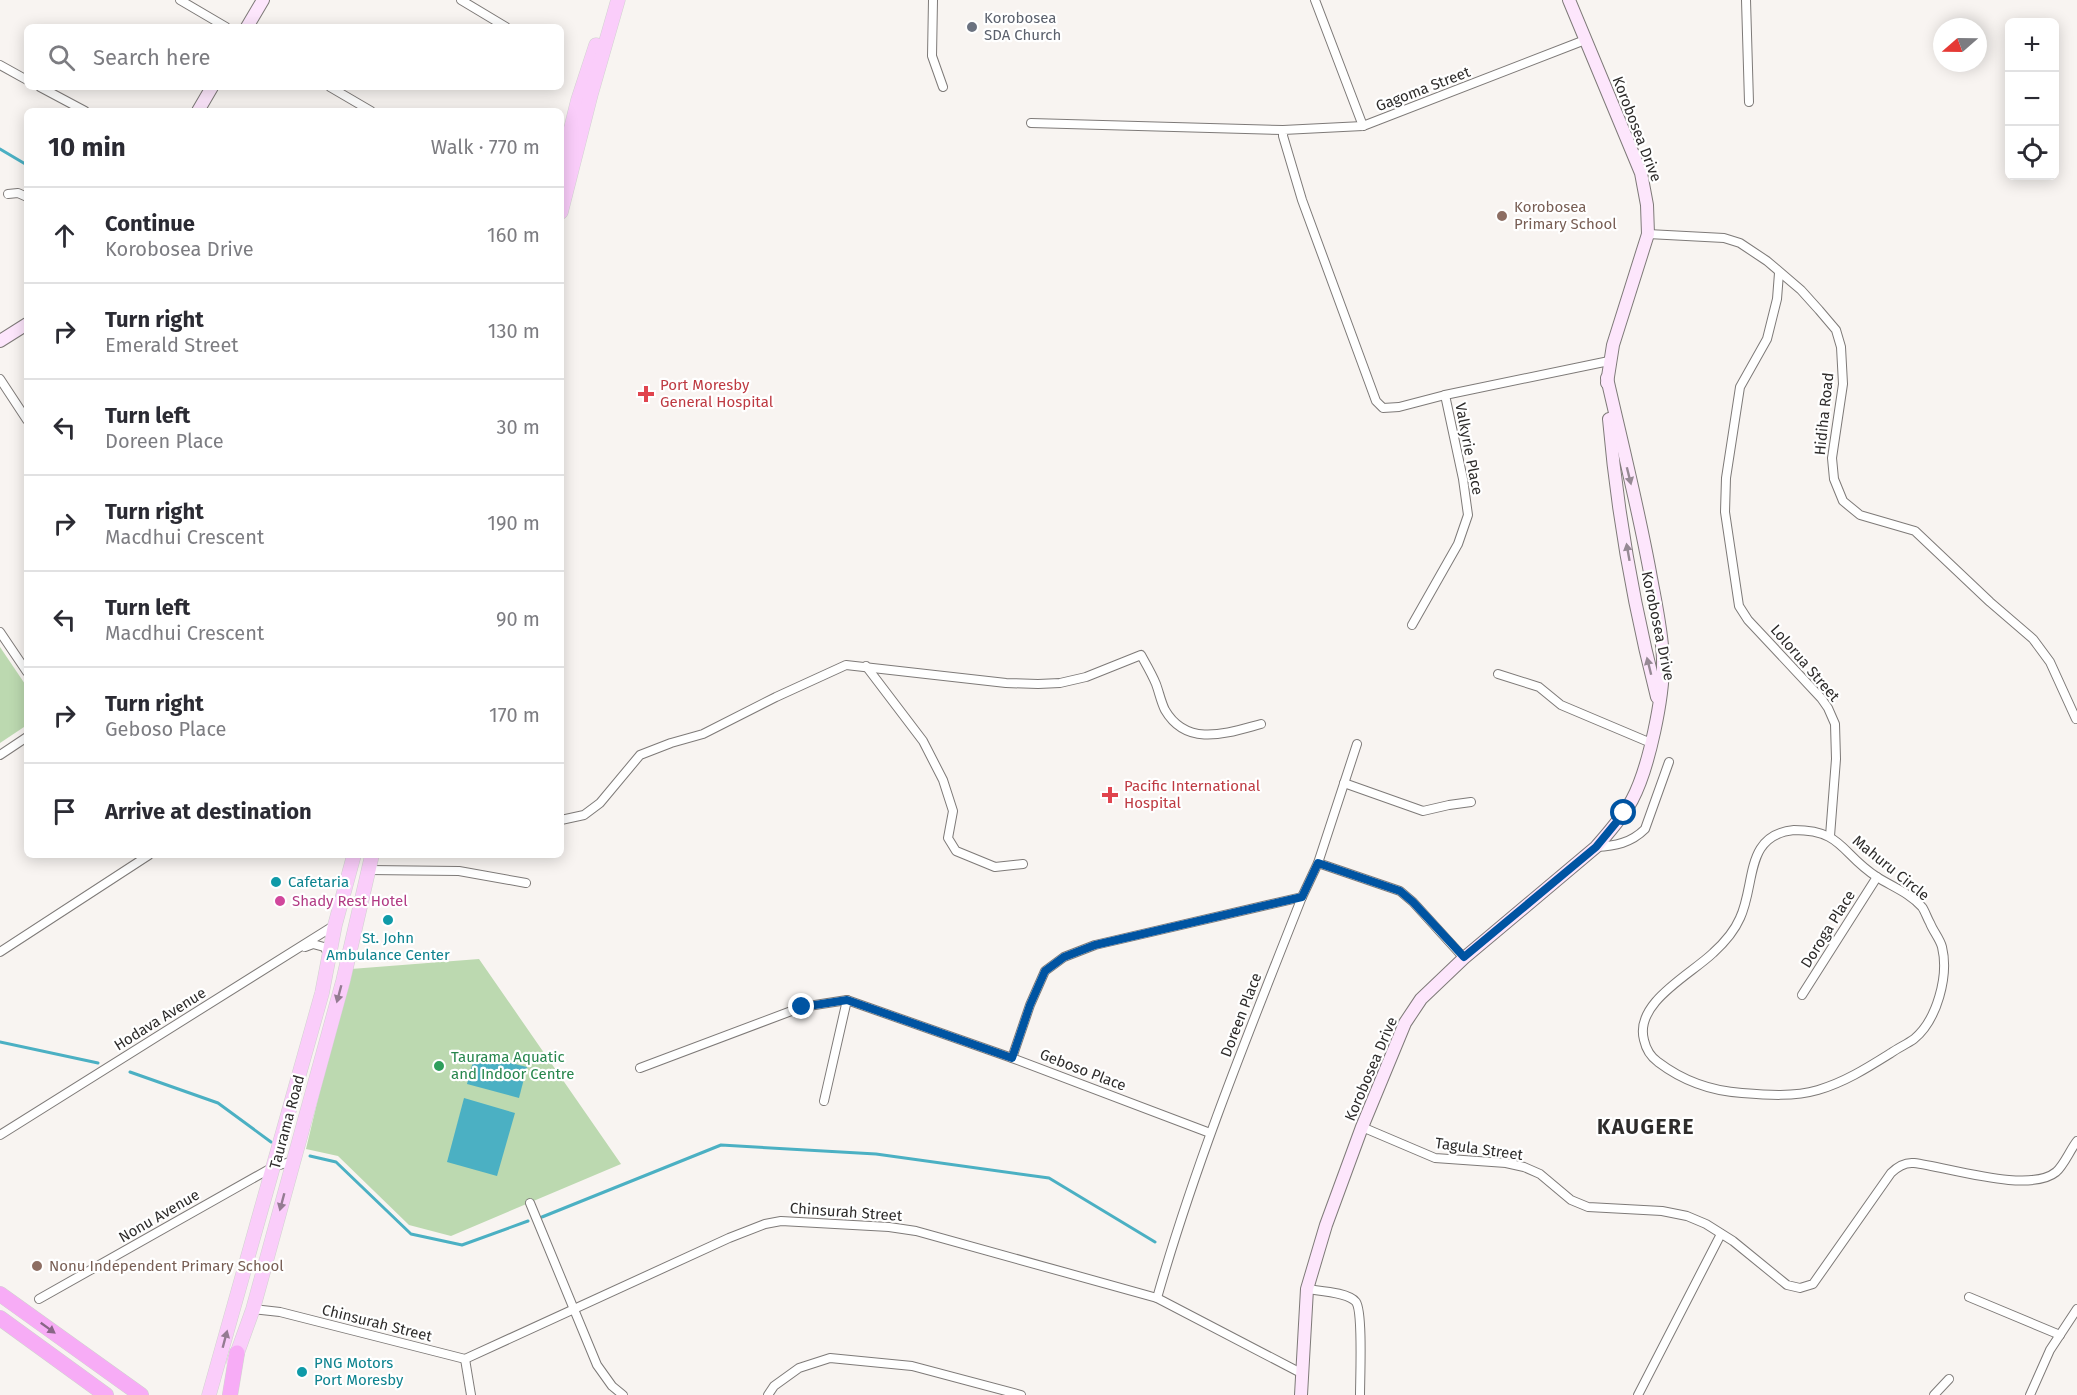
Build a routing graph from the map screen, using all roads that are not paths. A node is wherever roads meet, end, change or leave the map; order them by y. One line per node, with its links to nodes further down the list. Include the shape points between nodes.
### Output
1 (180, 0): 10 (street)
2 (263, 0): 11 (main road)
3 (461, 0): 12 (street)
4 (610, 0): 27 (main road)
5 (618, 0): 30 (main road)
6 (933, 0): 16 (street, via 932,56)
7 (1315, 0): 25 (street, Gagoma Street)
8 (1569, 0): 13 (main road, Korobosea Drive)
9 (1746, 0): 20 (street)
10 (221, 24)
11 (248, 24)
12 (501, 24)
13 (1585, 40): 25 (street, Gagoma Street); 31 (main road, Korobosea Drive, via 1641,173)
14 (0, 65): 15 (street)
15 (24, 78)
16 (943, 87)
17 (46, 90): 21 (street)
18 (210, 90): 22 (main road)
19 (335, 90): 23 (street)
20 (1749, 102)
21 (79, 108)
22 (200, 108)
23 (366, 108)
24 (1031, 123): 26 (street)
25 (1363, 126): 26 (street)
26 (1283, 130): 38 (street, via 1302,200 1376,401 1383,408 1399,407)
27 (564, 157)
28 (8, 194): 29 (street)
29 (24, 196)
30 (564, 200)
31 (1648, 234): 32 (street, Hidiha Road, via 1724,238 1740,243); 35 (main road, Korobosea Drive)
32 (1779, 273): 46 (street, Hidiha Road, via 1801,290 1836,330 1841,347 1843,384 1832,458 1834,479 1844,501 1860,515 1915,531 2033,639 2050,662); 56 (street, Lolorua Street, via 1767,339 1740,387 1725,485 1725,512 1739,606 1821,698 1835,724)
33 (24, 326): 34 (main road)
34 (0, 341)
35 (1610, 361): 36 (main road, Korobosea Drive); 38 (street, Valkyrie Place)
36 (1607, 378): 45 (main road, Korobosea Drive, one-way to 36, via 1627,547); 45 (main road, Korobosea Drive, one-way to 45, via 1659,621 1663,658)
37 (0, 379): 39 (street)
38 (1445, 395): 40 (street, Valkyrie Place, via 1468,515 1458,544)
39 (24, 415)
40 (1412, 625)
41 (0, 632): 43 (street)
42 (866, 666): 47 (street, via 1038,684 1086,677 1141,655 1165,710 1180,728 1204,735 1223,735); 55 (street, via 846,665 703,734 640,755 600,803 584,814); 62 (street, via 923,741 943,780 953,811 948,838 956,851 995,867)
43 (24, 668)
44 (1498, 674): 49 (street, via 1539,687 1561,705)
45 (1659, 701): 49 (main road, Korobosea Drive)
46 (2076, 719)
47 (1261, 724)
48 (24, 739): 51 (street)
49 (1651, 743): 57 (main road, Korobosea Drive, via 1633,798)
50 (1358, 744): 53 (street, Doreen Place)
51 (0, 755)
52 (1669, 762): 57 (street, via 1645,829 1617,845)
53 (1344, 783): 54 (street, via 1423,811); 61 (street, Doreen Place)
54 (1471, 802)
55 (564, 819)
56 (1830, 836): 64 (street, Mahuru Circle); 64 (street, Mahuru Circle, via 1819,831 1794,830 1779,831 1766,840 1752,869 1746,902 1731,935 1659,998 1644,1017 1644,1043 1654,1060 1691,1082 1716,1090 1788,1095 1817,1090 1852,1077 1915,1038 1936,1009 1943,981 1942,947 1921,907 1893,884)
57 (1596, 847): 72 (main road, Korobosea Drive)
58 (144, 858): 70 (street)
59 (353, 858): 67 (main road, Taurama Road)
60 (371, 858): 63 (main road, Taurama Road)
61 (1318, 863): 66 (street, Doreen Place); 72 (street, via 1400,891)
62 (1023, 864)
63 (369, 870): 65 (street, via 459,872); 68 (main road, Taurama Road)
64 (1877, 877): 73 (street, Doroga Place)
65 (526, 884)
66 (1302, 897): 75 (street, via 1095,945 1064,957 1045,971); 79 (street, Doreen Place)
67 (336, 922): 68 (main road); 69 (street, Hodava Avenue); 71 (main road, Taurama Road)
68 (356, 923): 82 (main road, Taurama Road, one-way to 82)
69 (300, 948): 71 (street, via 312,944 328,950); 80 (street, Hodava Avenue)
70 (0, 952)
71 (329, 955): 83 (main road, Taurama Road)
72 (1464, 957): 78 (main road, Korobosea Drive, via 1412,1010)
73 (1803, 995)
74 (847, 1000): 75 (street, Geboso Place); 76 (street, Geboso Place, via 802,1007); 77 (street)
75 (1012, 1058): 79 (street, Geboso Place)
76 (640, 1068)
77 (824, 1101)
78 (1362, 1127): 85 (street, Tagula Street, via 1435,1158 1524,1167 1540,1174 1571,1200 1588,1207 1662,1211 1706,1224); 86 (main road, Korobosea Drive)
79 (1210, 1133): 89 (street, Doreen Place)
80 (0, 1135)
81 (2077, 1141): 85 (street, Tagula Street, via 2058,1170 2044,1179 2017,1182 1908,1162 1897,1167 1813,1284 1800,1288 1787,1286)
82 (293, 1161): 83 (street, Nonu Avenue); 91 (main road, Taurama Road, one-way to 91)
83 (273, 1167): 90 (street, Nonu Avenue); 102 (main road, Taurama Road, one-way to 83)
84 (530, 1203): 92 (street)
85 (1721, 1234): 110 (street)
86 (1307, 1289): 98 (main road, Korobosea Drive); 109 (street, via 1332,1292 1356,1302)
87 (0, 1294): 101 (highway, one-way to 101)
88 (1969, 1297): 95 (street)
89 (1157, 1298): 92 (street, Chinsurah Street, via 916,1231 781,1221 729,1238); 98 (street, Chinsurah Street)
90 (39, 1299)
91 (253, 1309): 96 (main road, Taurama Road); 97 (street, Chinsurah Street, via 280,1312)
92 (574, 1309): 97 (street, Chinsurah Street); 105 (street, via 597,1365)
93 (2077, 1310): 95 (street)
94 (0, 1318): 100 (highway)
95 (2060, 1335): 112 (street)
96 (237, 1353): 103 (highway)
97 (465, 1359): 104 (street)
98 (1301, 1373): 108 (main road, Korobosea Drive)
99 (1949, 1379): 111 (street)
100 (105, 1395)
101 (141, 1395)
102 (209, 1395)
103 (227, 1395)
104 (471, 1395)
105 (623, 1395)
106 (768, 1395): 107 (street, via 799,1368 830,1358 912,1366)
107 (1021, 1395)
108 (1301, 1395)
109 (1360, 1395)
110 (1638, 1395)
111 (1934, 1395)
112 (2030, 1395)

